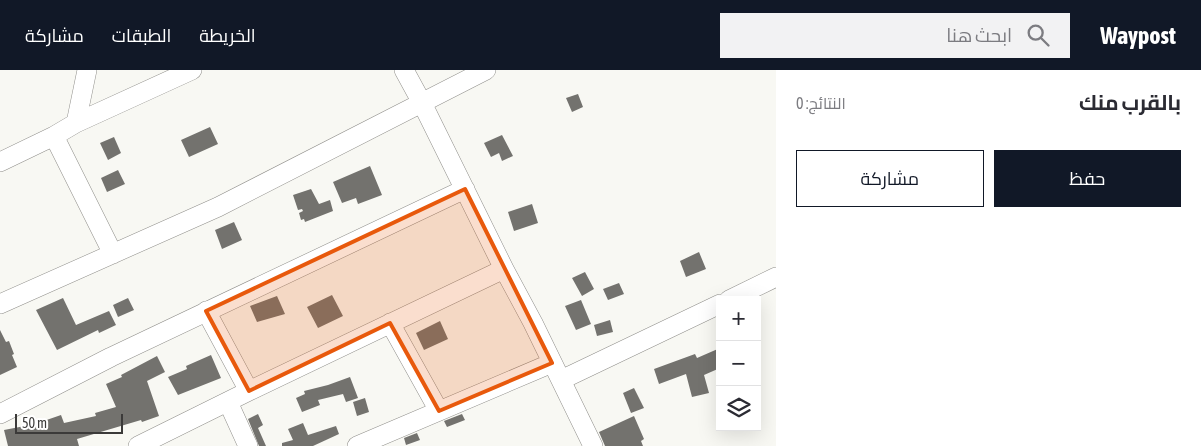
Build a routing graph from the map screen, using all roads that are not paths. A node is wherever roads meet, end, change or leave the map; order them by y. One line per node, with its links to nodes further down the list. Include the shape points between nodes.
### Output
1 (87, 70): 6 (street)
2 (192, 70): 6 (street)
3 (404, 70): 5 (street)
4 (486, 70): 5 (street)
5 (422, 103): 9 (street); 10 (street, via 218,207)
6 (76, 123): 7 (street)
7 (54, 136): 8 (street); 10 (street)
8 (0, 162)
9 (465, 189): 11 (street); 16 (street)
10 (113, 254): 14 (street)
11 (504, 269): 17 (street); 18 (street)
12 (774, 282): 13 (street)
13 (739, 296)
14 (0, 304)
15 (716, 306): 19 (street)
16 (206, 311): 20 (street); 23 (street)
17 (390, 323): 20 (street); 22 (street)
18 (552, 363): 19 (street); 22 (street)
19 (561, 380): 27 (street)
20 (249, 391): 21 (street)
21 (228, 402): 24 (street); 25 (street)
22 (439, 411): 26 (street)
23 (0, 414)
24 (138, 446)
25 (248, 446)
26 (357, 446)
27 (593, 446)

